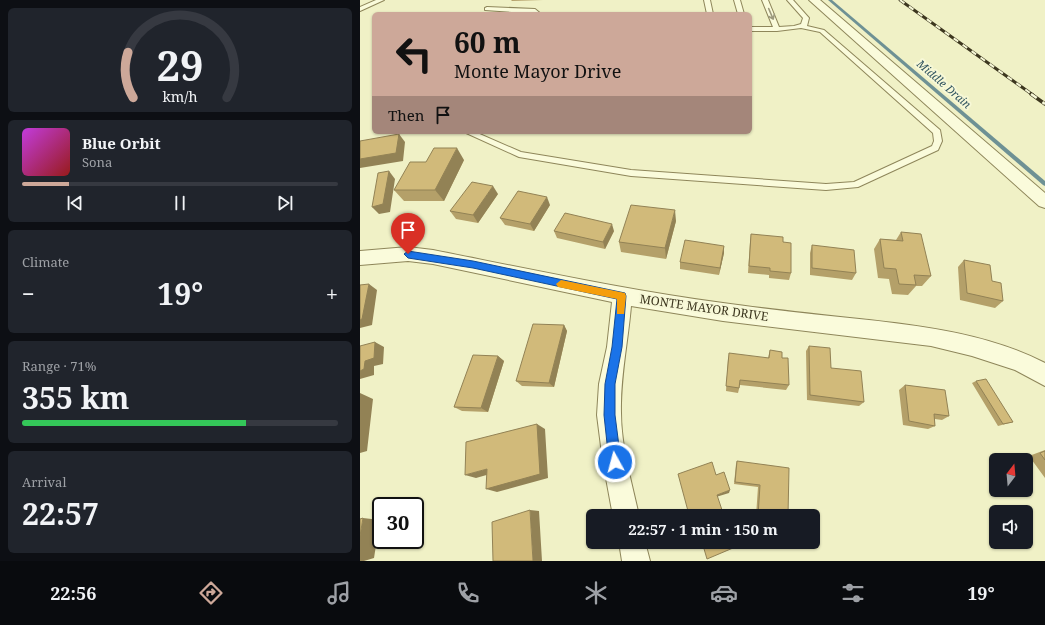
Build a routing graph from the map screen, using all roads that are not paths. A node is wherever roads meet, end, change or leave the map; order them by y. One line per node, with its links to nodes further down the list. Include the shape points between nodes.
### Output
1 (381, 0): 8 (lane)
2 (492, 0): 9 (lane)
3 (707, 0): 11 (lane)
4 (737, 0): 12 (lane)
5 (765, 0): 14 (lane, one-way to 14)
6 (790, 0): 13 (lane, via 806,18 804,25)
7 (814, 0): 17 (street)
8 (360, 9)
9 (486, 12): 10 (lane)
10 (536, 12)
11 (710, 12)
12 (740, 12)
13 (800, 26): 14 (lane); 16 (lane, via 822,31 937,132 938,141 935,148 855,185 826,187 631,173 519,154)
14 (777, 28): 15 (lane)
15 (752, 29)
16 (473, 134)
17 (1045, 202)
18 (360, 258): 19 (street, MONTE MAYOR DRIVE, via 408,254 433,257)
19 (622, 296): 20 (street, MONTE MAYOR DRIVE, via 723,312 931,338 972,346 1022,362); 21 (street, via 610,384 609,415)
20 (1045, 375)
21 (625, 509)
22 (633, 549): 23 (street)
23 (636, 561)

